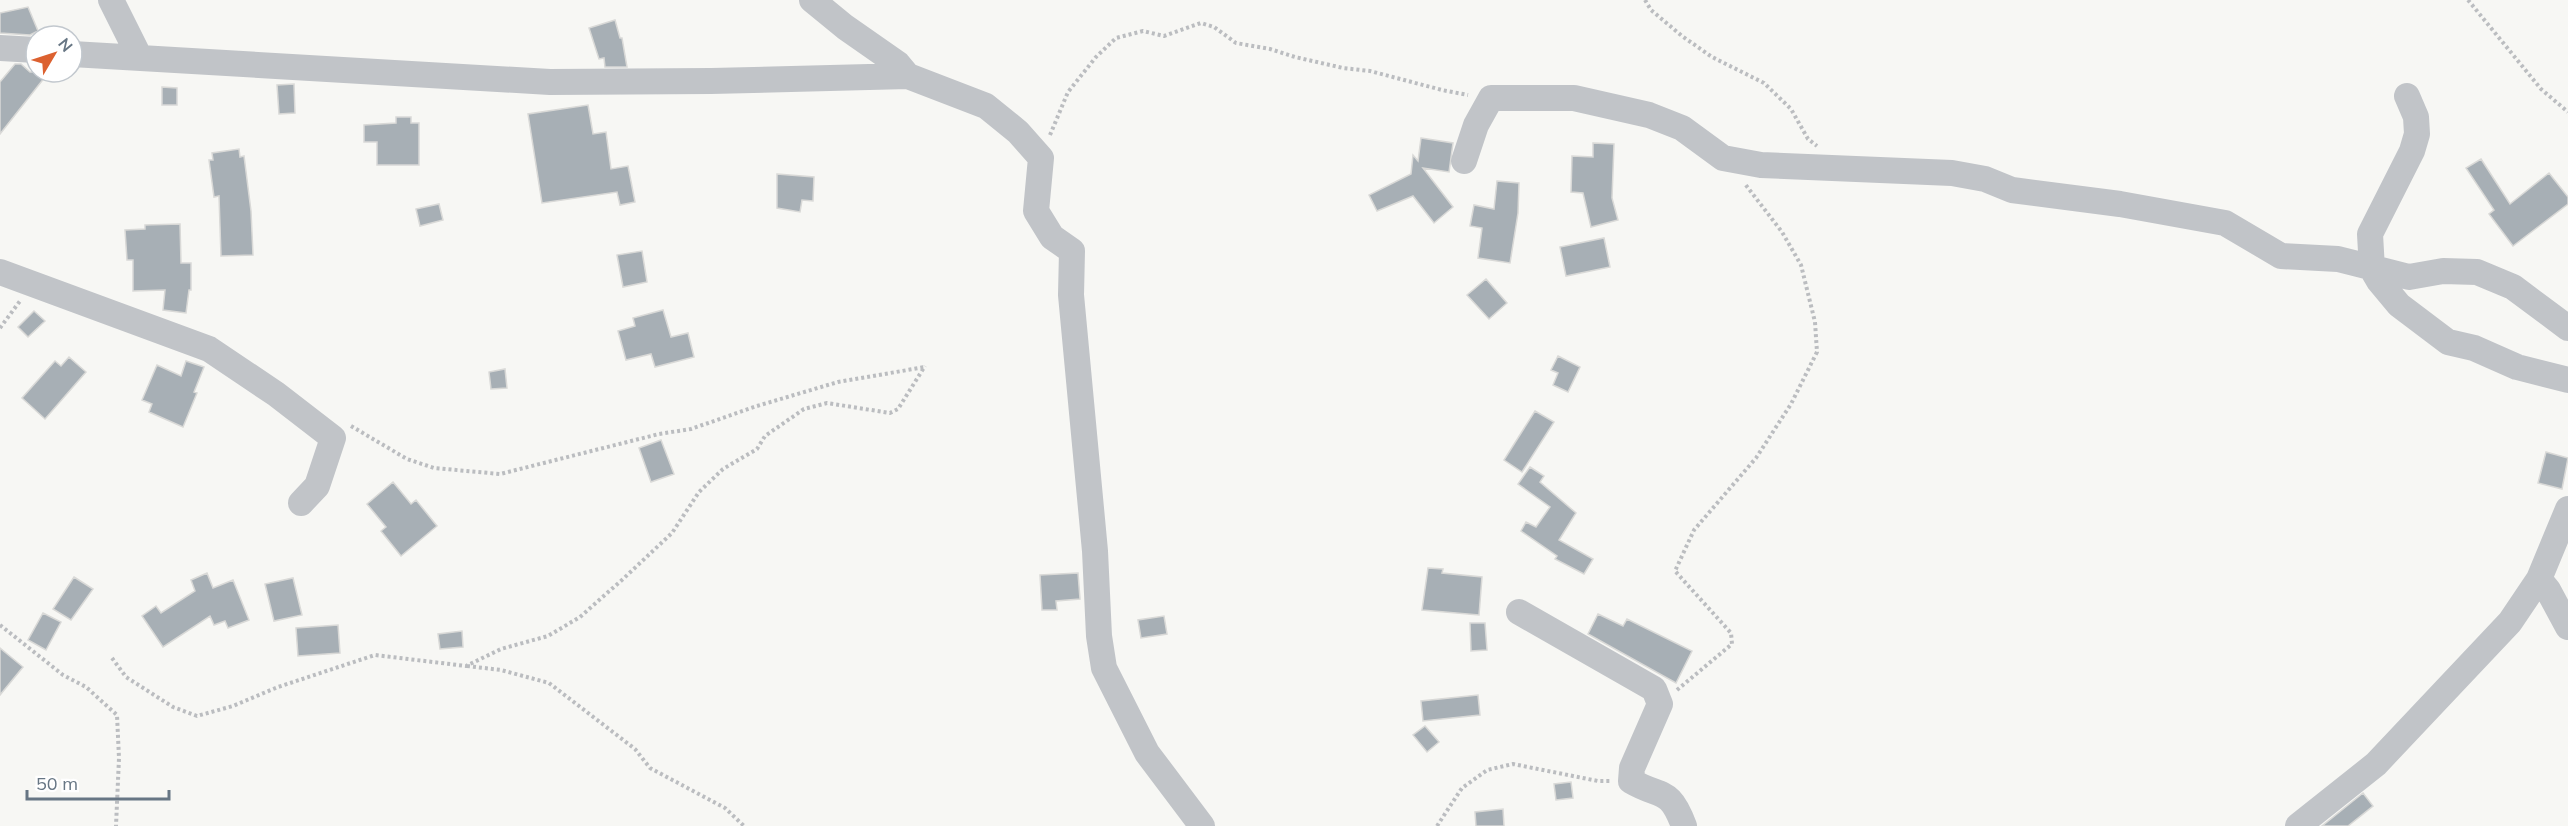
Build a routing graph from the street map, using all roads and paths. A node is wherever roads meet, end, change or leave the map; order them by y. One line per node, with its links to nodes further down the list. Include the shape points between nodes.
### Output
1 (111, 0): 8 (street)
2 (812, 0): 9 (street, via 898,64)
3 (1646, 0): 13 (path, via 1682,36 1712,57 1764,83 1791,109 1808,139)
4 (2468, 0): 12 (path, via 2541,89)
5 (0, 48): 6 (street)
6 (24, 49)
7 (84, 55): 8 (street)
8 (140, 58): 9 (street, via 550,82)
9 (908, 76): 14 (street, via 986,106 1018,132)
10 (2406, 96): 17 (street, via 2416,117 2417,134 2370,234)
11 (1491, 98): 14 (path, via 1236,43 1201,23 1164,36 1143,31 1116,38 1068,92); 15 (street, via 1574,98 1650,115 1682,128); 16 (street, via 1476,125)
12 (2568, 112)
13 (1822, 149)
14 (1041, 158): 36 (street, via 1036,211 1052,237 1072,251 1071,295 1104,668 1147,753)
15 (1723, 158): 17 (street, via 1761,165 1952,173 1985,179 2012,190 2225,223 2281,256 2338,259); 32 (path, via 1782,232 1801,265 1815,322 1817,352 1774,431 1694,530 1675,571 1731,633 1732,644)
16 (1464, 162)
17 (2372, 269): 21 (street, via 2409,277 2443,271 2476,272 2513,287); 22 (street, via 2399,305 2448,342 2474,348 2517,367)
18 (0, 272): 19 (street)
19 (33, 284): 20 (path); 24 (street, via 209,350 333,438 317,486)
20 (0, 328)
21 (2568, 328)
22 (2568, 380)
23 (343, 421): 31 (path, via 407,459 434,468 500,474 691,429 837,382 925,366 898,409 890,413 827,403 804,409 765,436 757,449 723,469 699,492 672,532 580,617 548,636 501,649)
24 (301, 503)
25 (2568, 509): 26 (street)
26 (2552, 582): 29 (street); 39 (street, via 2376,764)
27 (1519, 612): 32 (street, via 1654,688)
28 (0, 625): 34 (path, via 63,675 86,687 117,715)
29 (2568, 627)
30 (112, 658): 31 (path, via 126,677 173,707 197,716 375,655)
31 (466, 666): 35 (path, via 501,670 549,683 635,749 650,768 725,808)
32 (1660, 704): 33 (street, via 1632,768)
33 (1631, 781): 37 (path, via 1598,781 1513,764 1487,770 1462,788); 38 (street, via 1666,795)
34 (116, 826)
35 (744, 826)
36 (1202, 826)
37 (1437, 826)
38 (1684, 826)
39 (2298, 826)

